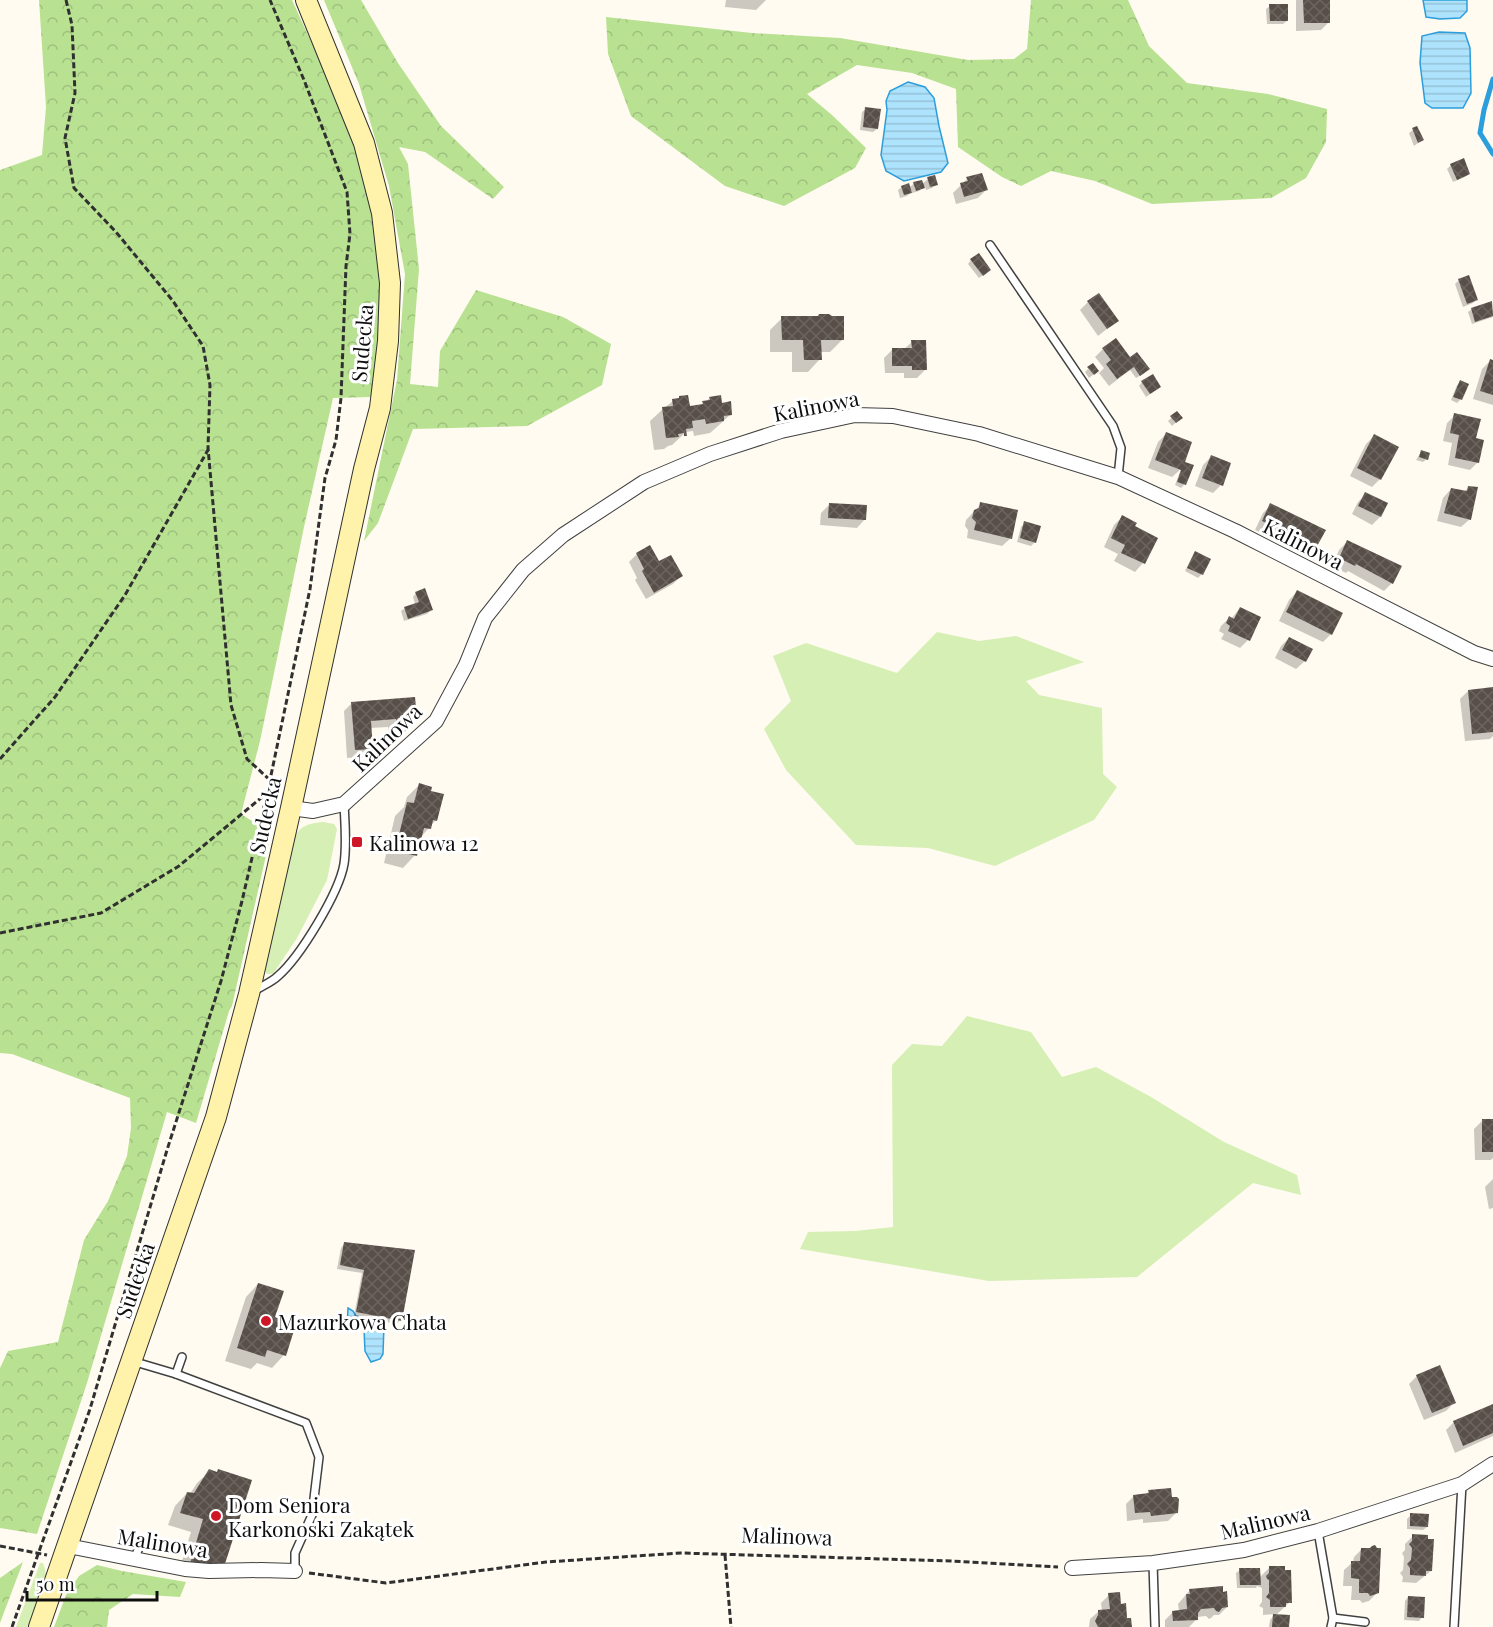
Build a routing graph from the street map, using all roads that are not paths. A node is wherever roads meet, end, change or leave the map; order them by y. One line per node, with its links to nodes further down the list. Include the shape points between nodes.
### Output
1 (306, 0): 6 (main road, Sudecka, via 364,143 382,213 390,283 380,408)
2 (990, 245): 3 (lane, via 1113,426 1121,448)
3 (1118, 477): 4 (street, Kalinowa); 5 (street, Kalinowa, via 979,434 893,416 855,415 781,431 710,454 644,482 563,535 523,570 485,618 466,665 436,721)
4 (1493, 659)
5 (344, 804): 6 (street, Kalinowa, via 313,811); 7 (lane, via 346,842 336,888 290,965 277,978)
6 (291, 808): 7 (main road, Sudecka)
7 (249, 994): 9 (main road, Sudecka, via 216,1117)
8 (182, 1357): 10 (lane)
9 (132, 1361): 10 (lane); 14 (main road, Sudecka)
10 (176, 1374): 17 (lane, via 306,1423 319,1457 312,1515 295,1553)
11 (1493, 1464): 12 (street, Malinowa)
12 (1462, 1484): 13 (street, Malinowa); 23 (lane)
13 (1318, 1531): 15 (street, Malinowa, via 1244,1550); 18 (lane)
14 (65, 1553): 17 (street, Malinowa, via 136,1554 185,1569 209,1571); 20 (main road, Sudecka)
15 (1153, 1563): 16 (street, Malinowa); 21 (lane)
16 (1072, 1568)
17 (295, 1571)
18 (1334, 1618): 19 (lane); 22 (lane)
19 (1365, 1622)
20 (39, 1627)
21 (1155, 1627)
22 (1330, 1627)
23 (1454, 1627)

